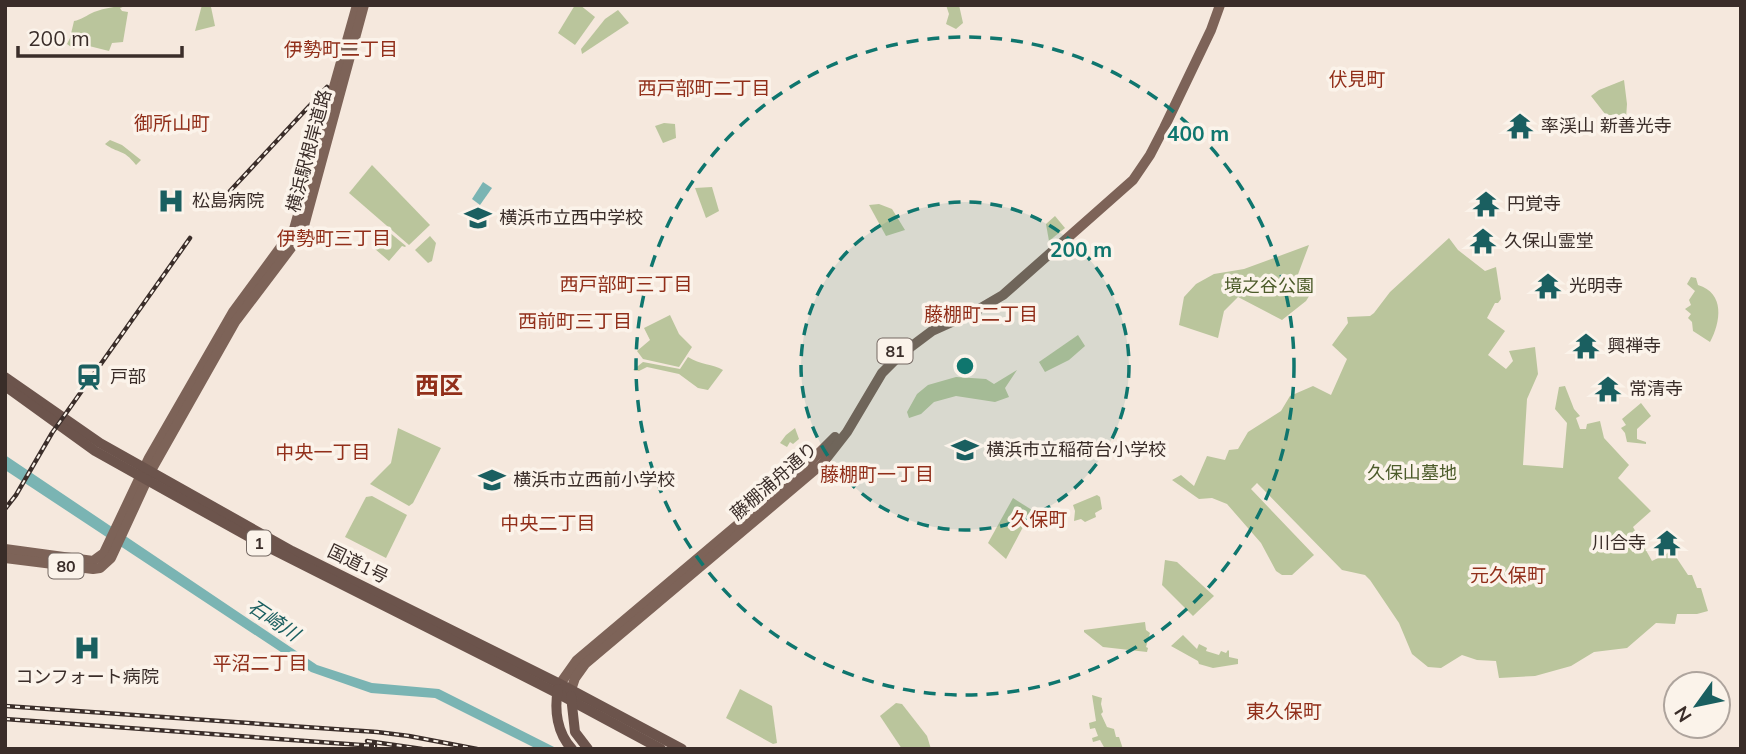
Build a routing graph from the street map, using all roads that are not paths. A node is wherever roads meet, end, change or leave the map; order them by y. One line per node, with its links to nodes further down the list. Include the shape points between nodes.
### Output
1 (357, 5): 11 (main road, 横浜駅根岸道路 / 80, via 295,229 233,312)
2 (365, 5): 11 (main road, 横浜駅根岸道路 / 80, via 304,226 239,315)
3 (1214, 5): 15 (main road, 藤棚浦舟通り / 81, via 1147,149 1119,187 999,290 933,323 890,355 826,449 578,660)
4 (1220, 5): 16 (main road, 藤棚浦舟通り / 81, via 1164,128 1141,170 1123,191 1003,295 932,331 900,355 882,373 847,432 821,464 585,664)
5 (5, 370): 9 (highway, 国道1号 / 1)
6 (5, 377): 9 (highway, 国道1号 / 1)
7 (5, 386): 10 (highway, 国道1号 / 1)
8 (5, 392): 10 (highway, 国道1号 / 1)
9 (29, 393): 11 (highway, 国道1号 / 1)
10 (42, 412): 11 (highway, 国道1号 / 1, via 95,451)
11 (145, 474): 12 (main road, 80); 15 (highway, 国道1号 / 1, via 299,565)
12 (113, 544): 13 (main road, 80, via 93,561); 14 (main road, 80, via 109,561 93,569)
13 (5, 549)
14 (5, 558)
15 (558, 689): 16 (highway, 国道1号 / 1); 17 (highway, via 558,723)
16 (571, 695): 18 (highway, via 575,733); 19 (highway, 国道1号 / 1); 20 (highway, 国道1号 / 1)
17 (572, 749)
18 (588, 749)
19 (661, 749)
20 (682, 749)

